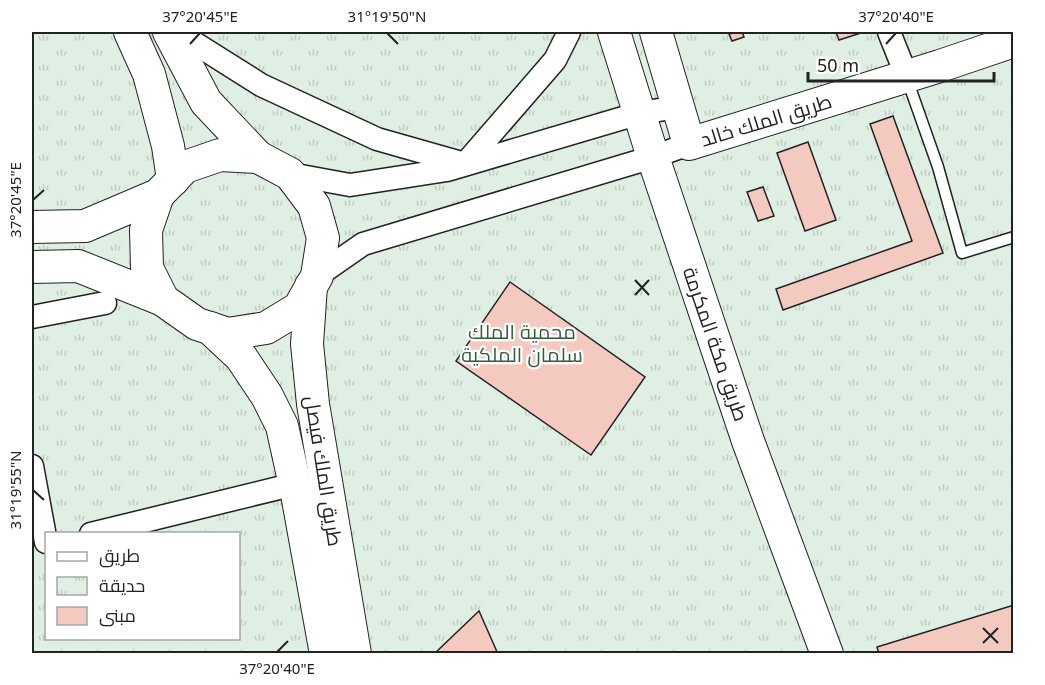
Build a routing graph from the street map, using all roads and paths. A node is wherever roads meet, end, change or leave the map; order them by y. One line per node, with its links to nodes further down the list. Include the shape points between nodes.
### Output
1 (130, 32): 17 (main road, via 149,74 168,146)
2 (169, 32): 13 (main road, via 206,102)
3 (177, 32): 15 (street, via 261,84 376,139)
4 (569, 32): 15 (street, via 555,60)
5 (614, 32): 11 (main road, طريق مكة المكرمة)
6 (656, 32): 10 (main road)
7 (889, 32): 9 (street)
8 (1014, 41): 9 (main road, طريق الملك خالد)
9 (906, 77): 12 (main road, طريق الملك خالد); 19 (lane, via 938,167 962,253)
10 (678, 107): 11 (street); 12 (main road)
11 (640, 113): 14 (main road, طريق مكة المكرمة); 15 (street)
12 (689, 144): 14 (street)
13 (258, 157): 16 (main road); 17 (main road, via 220,155 185,167)
14 (653, 157): 21 (street, via 363,244); 32 (main road, طريق مكة المكرمة, via 748,441)
15 (465, 164): 16 (street, via 350,185)
16 (290, 174): 21 (main road, via 314,206 323,238)
17 (165, 187): 18 (main road, via 85,226); 22 (main road, via 146,230 147,268)
18 (32, 227)
19 (1014, 237)
20 (32, 267): 22 (main road, via 78,266)
21 (314, 281): 25 (main road, via 299,308 266,328 228,334); 31 (main road, طريق الملك فيصل, via 307,344 313,404)
22 (164, 300): 25 (main road, via 196,324)
23 (105, 303): 24 (street)
24 (32, 317)
25 (210, 328): 27 (main road, طريق الملك فيصل, via 241,357 267,396 282,426)
26 (32, 466): 29 (street)
27 (295, 484): 28 (street); 30 (main road, طريق الملك فيصل)
28 (99, 532)
29 (45, 538)
30 (326, 654)
31 (355, 654)
32 (827, 654)

